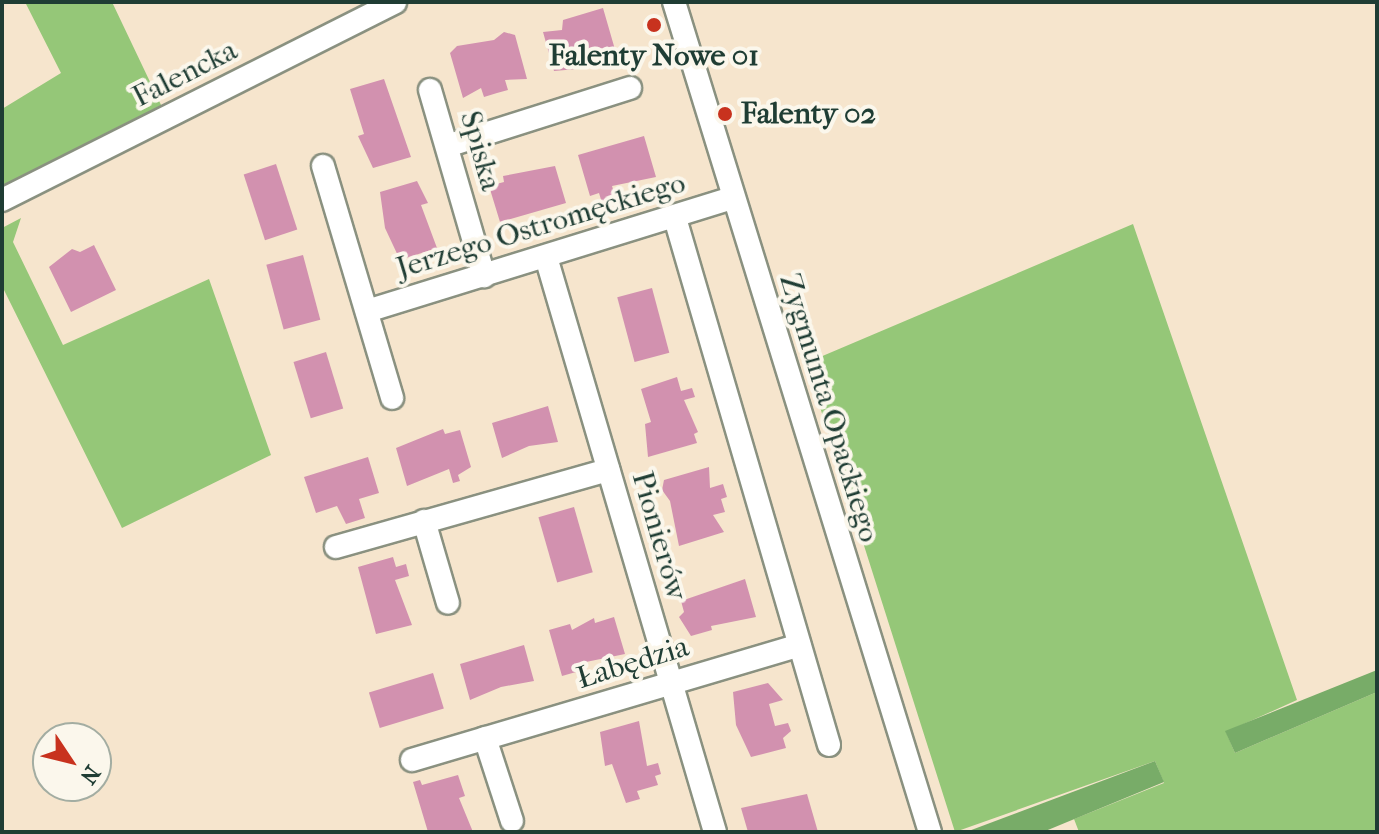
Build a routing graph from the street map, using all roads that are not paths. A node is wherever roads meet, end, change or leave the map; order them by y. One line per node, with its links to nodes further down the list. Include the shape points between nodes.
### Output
1 (395, 2): 8 (street, Falencka)
2 (674, 2): 7 (street, Zygmunta Opackiego)
3 (630, 88): 5 (street)
4 (430, 90): 5 (street, Spiska)
5 (447, 146): 11 (street, Spiska)
6 (323, 166): 12 (street)
7 (733, 198): 9 (street, Jerzego Ostromęckiego); 25 (street, Zygmunta Opackiego)
8 (2, 200)
9 (675, 218): 10 (street, Jerzego Ostromęckiego); 18 (street)
10 (546, 257): 11 (street, Jerzego Ostromęckiego); 14 (street, Pionierów)
11 (484, 276): 12 (street, Jerzego Ostromęckiego)
12 (367, 311): 13 (street)
13 (392, 398)
14 (608, 470): 15 (street); 19 (street, Pionierów)
15 (424, 521): 16 (street); 17 (street)
16 (336, 547)
17 (448, 603)
18 (799, 645): 19 (street, Łabędzia); 21 (street)
19 (671, 683): 20 (street, Łabędzia); 24 (street, Pionierów)
20 (485, 738): 22 (street, Łabędzia); 23 (street)
21 (829, 745)
22 (412, 760)
23 (512, 821)
24 (715, 832)
25 (930, 832)

